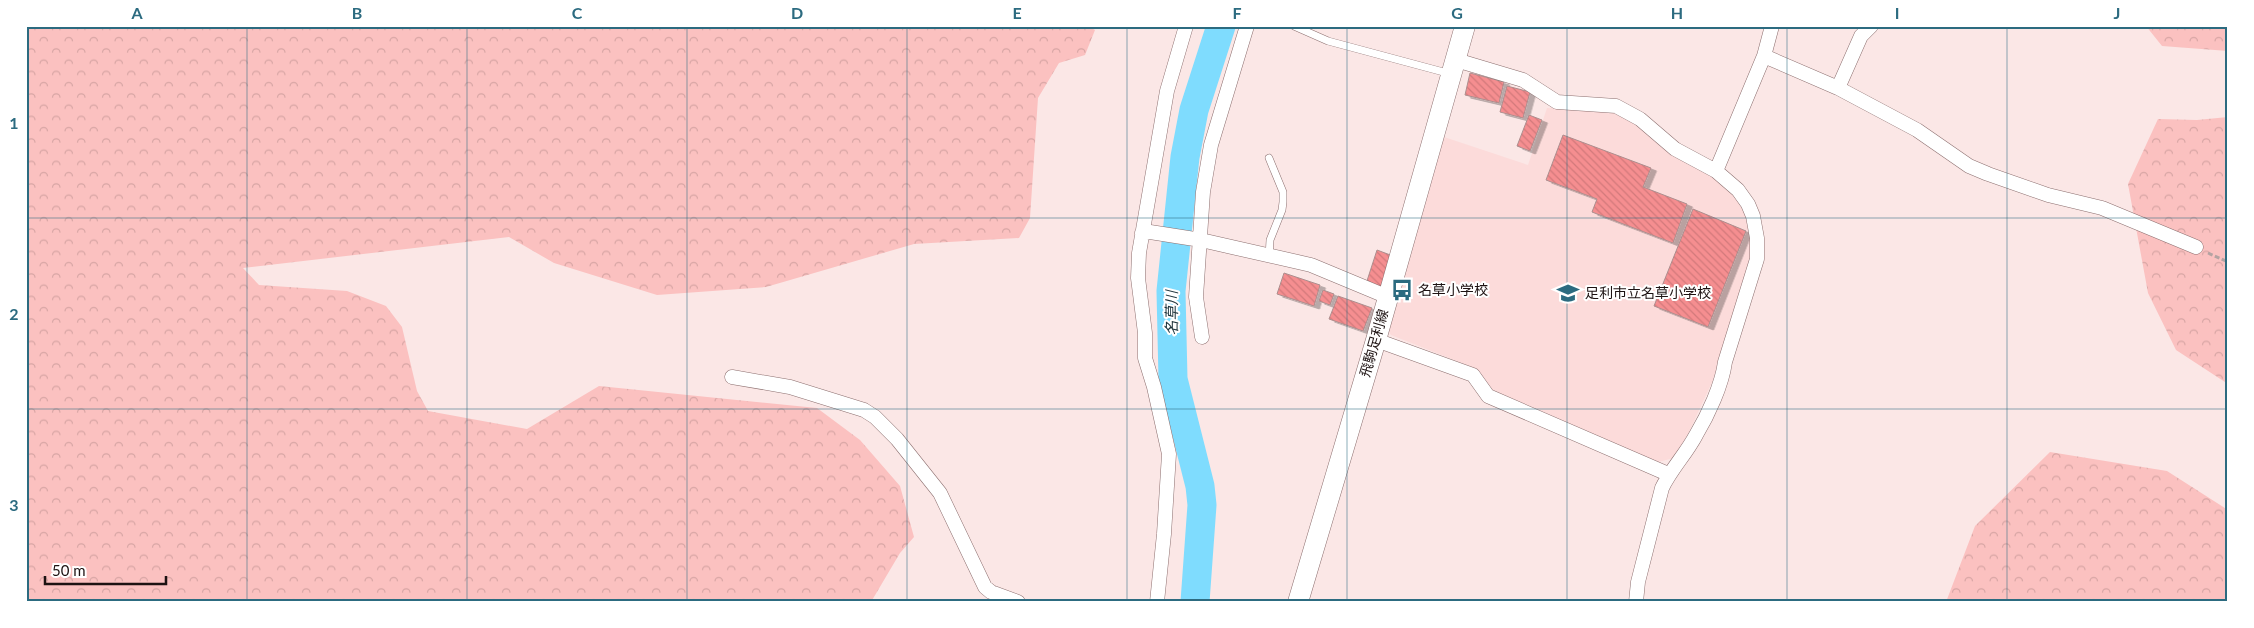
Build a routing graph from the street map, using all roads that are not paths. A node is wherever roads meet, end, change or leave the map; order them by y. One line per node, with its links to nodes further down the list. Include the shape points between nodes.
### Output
1 (1186, 26): 12 (street, via 1167,91)
2 (1247, 26): 13 (street, via 1211,145)
3 (1294, 26): 8 (lane, via 1328,41)
4 (1465, 26): 8 (main road, 飛駒足利線)
5 (1772, 26): 7 (street)
6 (1871, 26): 9 (street, via 1861,36)
7 (1764, 56): 9 (street); 11 (street)
8 (1454, 67): 11 (street, via 1523,80 1557,102 1616,106 1640,119 1675,149); 16 (main road, 飛駒足利線)
9 (1838, 88): 14 (street, via 1917,130 1970,166 1988,174 2048,195 2102,208)
10 (1268, 158): 15 (lane, via 1283,192 1282,210 1270,240)
11 (1716, 171): 20 (street, via 1738,190 1748,204 1757,238 1757,259 1725,362 1724,375 1696,435)
12 (1146, 232): 13 (street); 22 (street, via 1138,253 1145,358 1169,454)
13 (1196, 239): 15 (street); 17 (street, via 1196,297)
14 (2196, 247)
15 (1270, 257): 16 (street, via 1311,265)
16 (1388, 297): 18 (main road, 飛駒足利線)
17 (1202, 337)
18 (1376, 340): 20 (street, via 1473,375 1488,396); 23 (main road, 飛駒足利線)
19 (732, 377): 21 (street, via 790,387 864,410 875,417 940,493 985,587)
20 (1668, 474): 24 (street, via 1638,582)
21 (1018, 602)
22 (1157, 602)
23 (1298, 602)
24 (1636, 602)

